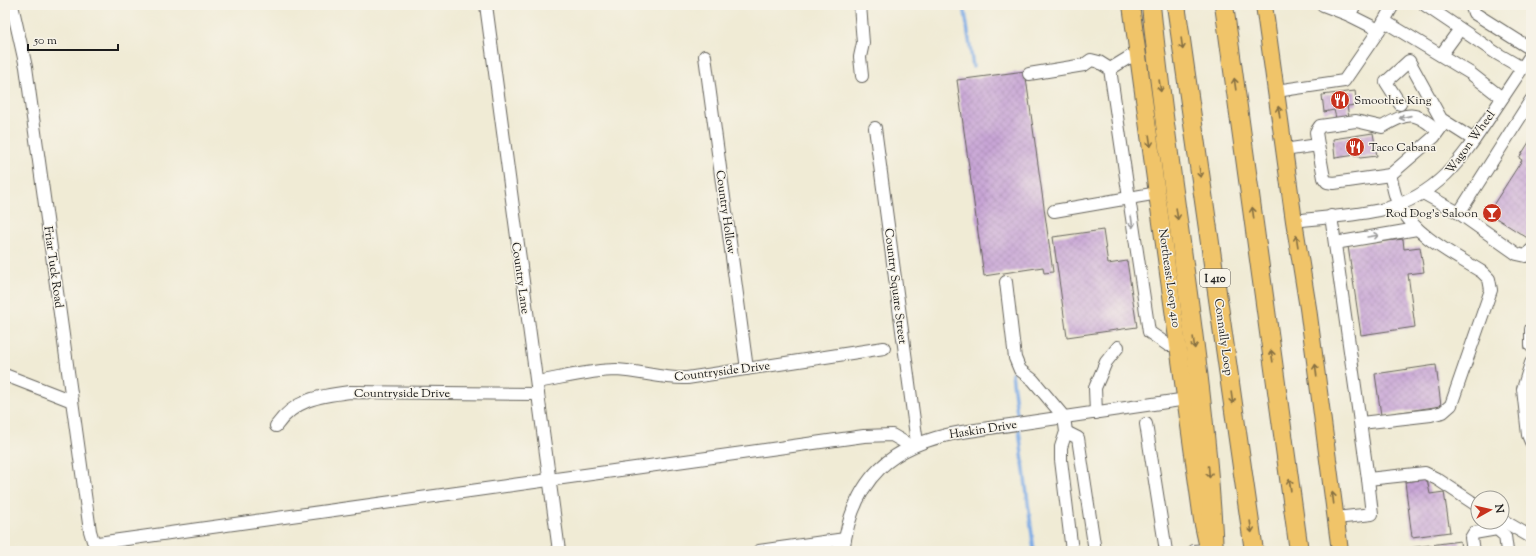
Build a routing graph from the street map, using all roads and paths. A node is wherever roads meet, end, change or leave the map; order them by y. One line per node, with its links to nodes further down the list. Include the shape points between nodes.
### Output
1 (12, 5): 57 (street, Friar Tuck Road, via 26,67)
2 (486, 5): 55 (street, Country Lane)
3 (860, 5): 24 (street)
4 (1131, 5): 20 (main road, Northeast Loop 410)
5 (1151, 5): 78 (highway, one-way to 78, via 1204,415)
6 (1176, 5): 79 (highway, Connally Loop / I 410, one-way to 79)
7 (1224, 5): 80 (highway, one-way to 7)
8 (1264, 5): 25 (main road)
9 (1323, 5): 13 (street)
10 (1393, 5): 14 (street)
11 (1425, 5): 15 (street)
12 (1471, 5): 16 (street, via 1474,13)
13 (1352, 10): 14 (street)
14 (1381, 25): 18 (street); 25 (street, via 1344,81)
15 (1460, 29): 18 (street); 21 (street)
16 (1531, 49)
17 (1531, 54): 21 (street, Wagon Wheel)
18 (1441, 55): 26 (street)
19 (705, 56): 53 (street, Country Hollow)
20 (1138, 56): 22 (street, via 1128,58); 35 (main road, Northeast Loop 410, one-way to 35)
21 (1522, 68): 26 (street, Wagon Wheel)
22 (1110, 69): 23 (street, via 1091,60 1084,65); 37 (street)
23 (1029, 74)
24 (862, 76)
25 (1276, 91): 33 (main road, one-way to 25)
26 (1502, 98): 31 (street, Wagon Wheel)
27 (1531, 100): 40 (street)
28 (1400, 104): 29 (street, via 1386,82 1409,61)
29 (1442, 126): 31 (street); 32 (street, one-way to 32, via 1410,115 1402,116 1382,127 1356,121 1320,126 1316,132); 34 (street, via 1434,137)
30 (875, 128): 65 (street, Country Square Street)
31 (1474, 140): 36 (street, Wagon Wheel, via 1447,175)
32 (1318, 145): 33 (street); 34 (street, via 1327,182)
33 (1284, 150): 42 (main road)
34 (1390, 175): 38 (street)
35 (1158, 193): 37 (street); 48 (main road, Northeast Loop 410)
36 (1423, 193): 38 (street, Wagon Wheel); 40 (street)
37 (1128, 198): 39 (street); 48 (street, one-way to 48, via 1149,332 1168,345)
38 (1398, 204): 41 (street, Wagon Wheel, via 1384,209); 43 (street)
39 (1054, 211)
40 (1458, 213): 45 (street, via 1517,254 1526,256)
41 (1331, 216): 42 (street, Wagon Wheel); 44 (street)
42 (1294, 221): 69 (main road, one-way to 42)
43 (1417, 229): 44 (street, one-way to 43); 60 (street, via 1482,272 1489,280 1491,290 1451,405 1443,412 1431,415)
44 (1335, 243): 60 (street)
45 (1531, 250)
46 (1006, 282): 59 (street, via 1015,358 1020,370 1033,380)
47 (1531, 329): 49 (street)
48 (1179, 343): 56 (main road, Northeast Loop 410)
49 (1531, 346)
50 (1118, 347): 58 (street, via 1106,362 1095,388)
51 (884, 348): 53 (street, Countryside Drive)
52 (1531, 363): 64 (street, via 1523,389)
53 (747, 369): 55 (street, Countryside Drive, via 687,378 668,378 614,370)
54 (5, 375): 57 (street)
55 (537, 388): 62 (street, Countryside Drive, via 350,392 324,395 295,407 284,415); 66 (street, Country Lane)
56 (1187, 399): 58 (street, Haskin Drive); 78 (main road, Northeast Loop 410)
57 (72, 401): 66 (street, Friar Tuck Road, via 90,531 93,541 98,543)
58 (1096, 413): 59 (street, Haskin Drive)
59 (1064, 417): 63 (street); 65 (street, Haskin Drive, via 938,436)
60 (1360, 423): 67 (street)
61 (1146, 424): 77 (street)
62 (276, 426)
63 (1066, 432): 75 (street, via 1061,447 1061,460); 76 (street, via 1078,438)
64 (1531, 442)
65 (914, 445): 66 (street, via 892,434 864,436); 72 (street, Haskin Drive, via 891,458 867,482 854,507)
66 (549, 479): 73 (street, Country Lane)
67 (1368, 479): 68 (street, via 1425,473); 69 (street, via 1372,514)
68 (1470, 501)
69 (1336, 518): 81 (main road)
70 (1510, 525): 71 (street)
71 (1531, 537)
72 (844, 545): 74 (street)
73 (559, 551)
74 (759, 551)
75 (1072, 551)
76 (1095, 551)
77 (1166, 551)
78 (1206, 551)
79 (1254, 551)
80 (1300, 551)
81 (1340, 551)
82 (1473, 551): 83 (street, via 1471,538 1474,533 1497,529 1505,536)
83 (1507, 551)

